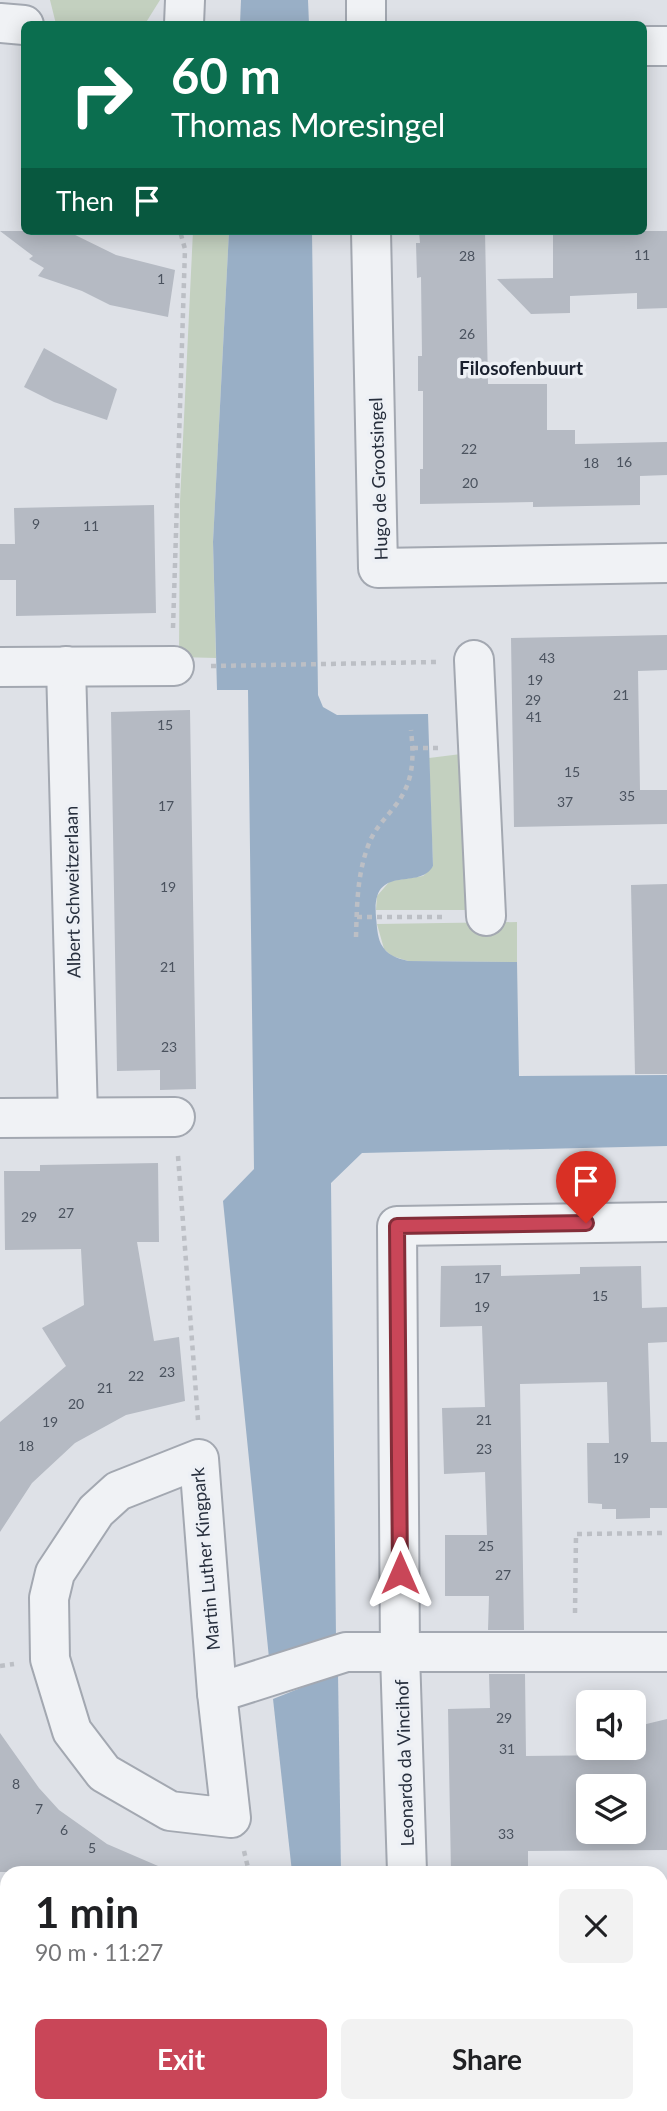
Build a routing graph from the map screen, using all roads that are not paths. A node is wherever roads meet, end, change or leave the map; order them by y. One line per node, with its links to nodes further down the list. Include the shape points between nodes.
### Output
1 (36, 0): 4 (street)
2 (185, 0): 5 (street)
3 (366, 0): 6 (street)
4 (35, 21)
5 (184, 21)
6 (366, 21)
7 (0, 23): 8 (street)
8 (21, 25)
9 (647, 46): 10 (street)
10 (667, 46)
11 (371, 235): 12 (street, Hugo de Grootsingel, via 379,568)
12 (667, 564)
13 (474, 660): 17 (street)
14 (66, 666): 15 (street); 16 (street); 18 (street, Albert Schweitzerlaan)
15 (174, 666)
16 (0, 667)
17 (486, 916)
18 (78, 1117): 19 (street); 20 (street)
19 (0, 1118)
20 (176, 1118)
21 (667, 1222): 23 (street, via 397,1226)
22 (667, 1652): 23 (street, Leonardo da Vincihof)
23 (400, 1654): 24 (street, Leonardo da Vincihof, via 346,1652); 25 (street, Leonardo da Vincihof)
24 (217, 1693): 24 (street, Martin Luther Kingpark, via 198,1459 118,1491 96,1511 55,1573 49,1598 50,1659 72,1731 104,1773 170,1811 231,1818)
25 (407, 1866)

